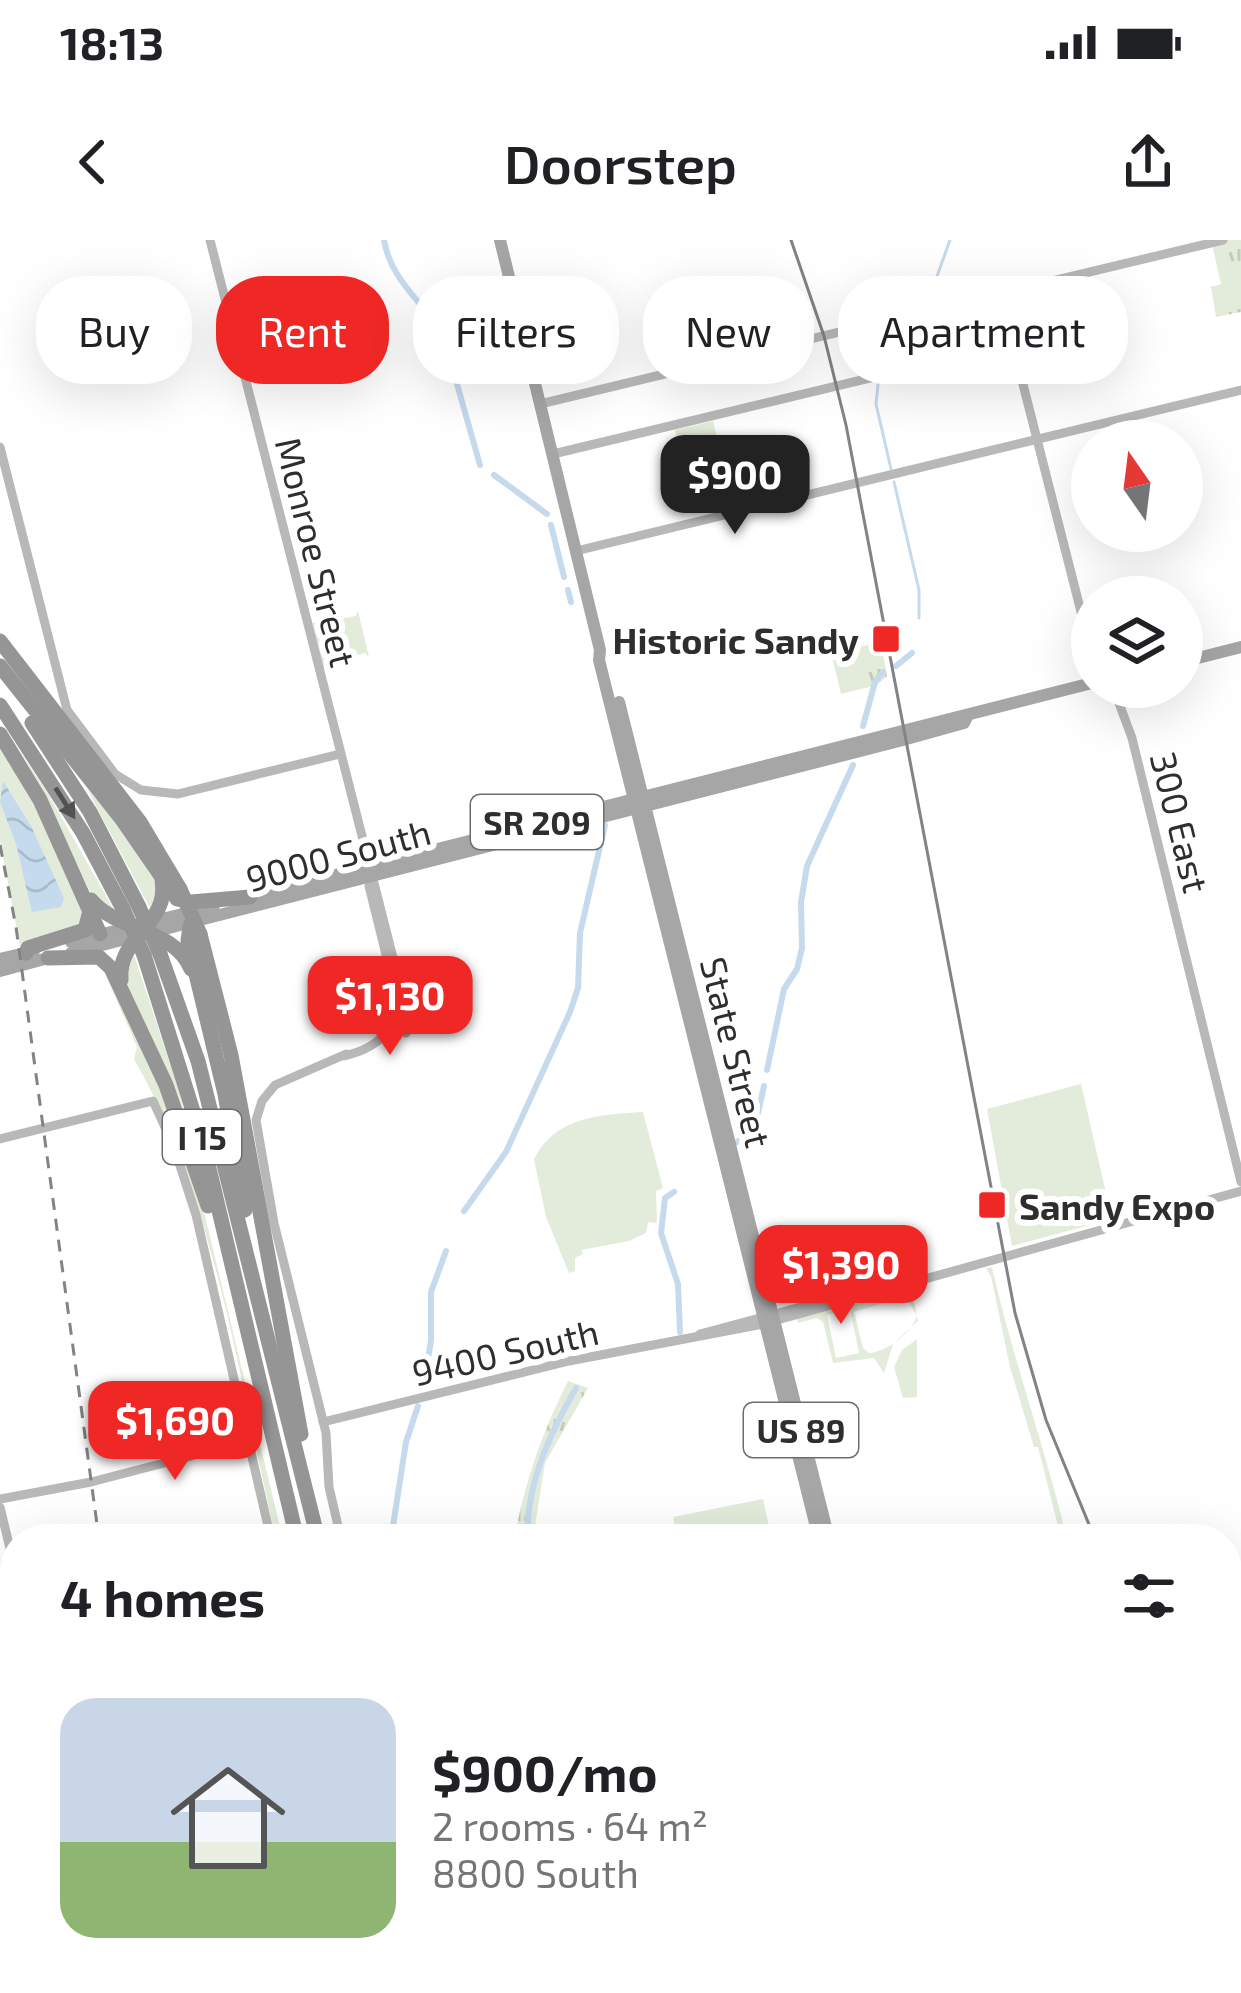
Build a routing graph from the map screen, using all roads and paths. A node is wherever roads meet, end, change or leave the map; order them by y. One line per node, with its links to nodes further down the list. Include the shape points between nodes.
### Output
1 (210, 240): 28 (street, Monroe Street)
2 (500, 240): 9 (main road, State Street / US 89)
3 (1223, 240): 4 (street)
4 (1074, 276)
5 (838, 333): 9 (street)
6 (845, 384): 12 (street)
7 (1022, 384): 10 (street)
8 (1241, 390): 10 (street)
9 (540, 404): 12 (main road, State Street / US 89)
10 (1036, 440): 13 (street); 14 (street)
11 (0, 447): 28 (street, via 67,710 115,774 141,790 178,794)
12 (553, 454): 13 (main road, State Street / US 89)
13 (576, 551): 31 (main road, State Street / US 89)
14 (1071, 576)
15 (0, 645): 25 (highway); 38 (highway, bridge, via 132,811)
16 (1241, 647): 17 (main road)
17 (1203, 657)
18 (0, 666): 25 (highway)
19 (0, 676): 37 (highway, I 15, via 90,812)
20 (1071, 689): 23 (main road, 9000 South / SR 209)
21 (0, 705): 37 (highway, I 15, one-way to 37)
22 (1121, 708): 52 (street, 300 East)
23 (968, 717): 26 (main road, 9000 South / SR 209); 27 (main road, 9000 South / SR 209)
24 (0, 734): 34 (highway)
25 (53, 735): 33 (highway)
26 (866, 740): 27 (main road); 29 (main road, 9000 South / SR 209)
27 (890, 743): 30 (main road, 9000 South / SR 209)
28 (340, 754): 32 (street, Monroe Street)
29 (811, 754): 30 (main road); 31 (main road, 9000 South / SR 209)
30 (772, 774): 31 (main road, 9000 South / SR 209)
31 (640, 802): 32 (main road, 9000 South / SR 209); 54 (main road, State Street / US 89)
32 (369, 871): 35 (main road, 9000 South / SR 209); 38 (main road, 9000 South / SR 209); 45 (street, Monroe Street); 47 (street, Monroe Street)
33 (161, 877): 35 (highway, via 183,902); 37 (highway, via 159,912)
34 (83, 891): 36 (highway); 37 (highway, via 102,912)
35 (250, 897): 37 (main road, 9000 South / SR 209)
36 (90, 911): 39 (highway); 40 (highway, via 85,930)
37 (138, 924): 38 (main road, 9000 South / SR 209); 39 (main road, 9000 South / SR 209); 41 (highway, I 15, bridge); 42 (main road, 9000 South / SR 209); 46 (highway, via 183,954); 48 (highway, via 120,970)
38 (195, 930): 46 (highway, via 188,941); 62 (highway, via 231,1055)
39 (100, 934): 40 (main road, 9000 South / SR 209)
40 (26, 952): 43 (main road, 9000 South / SR 209)
41 (152, 955): 53 (highway, I 15, via 198,1061); 55 (highway, I 15)
42 (48, 958): 44 (main road, 9000 South / SR 209); 48 (highway, via 103,960)
43 (0, 959)
44 (0, 971)
45 (399, 981): 49 (street, Monroe Street); 49 (street, via 406,1034)
46 (200, 988): 53 (highway)
47 (396, 1001): 49 (street); 50 (street, via 381,1032)
48 (134, 1017): 55 (highway, via 193,1158)
49 (390, 1029): 50 (street)
50 (343, 1056): 56 (street, via 275,1085 256,1120)
51 (0, 1139): 57 (street, via 153,1101 193,1202)
52 (1241, 1186): 54 (street, 9400 South, via 1037,1251)
53 (258, 1302): 61 (highway, I 15)
54 (767, 1318): 56 (street, 9400 South); 64 (main road, State Street / US 89); 65 (main road, State Street / US 89)
55 (244, 1324): 60 (highway, I 15)
56 (323, 1422): 63 (street)
57 (249, 1441): 58 (street); 59 (street)
58 (0, 1503)
59 (268, 1524)
60 (293, 1524)
61 (315, 1524)
62 (316, 1524)
63 (337, 1524)
64 (815, 1524)
65 (825, 1524)

